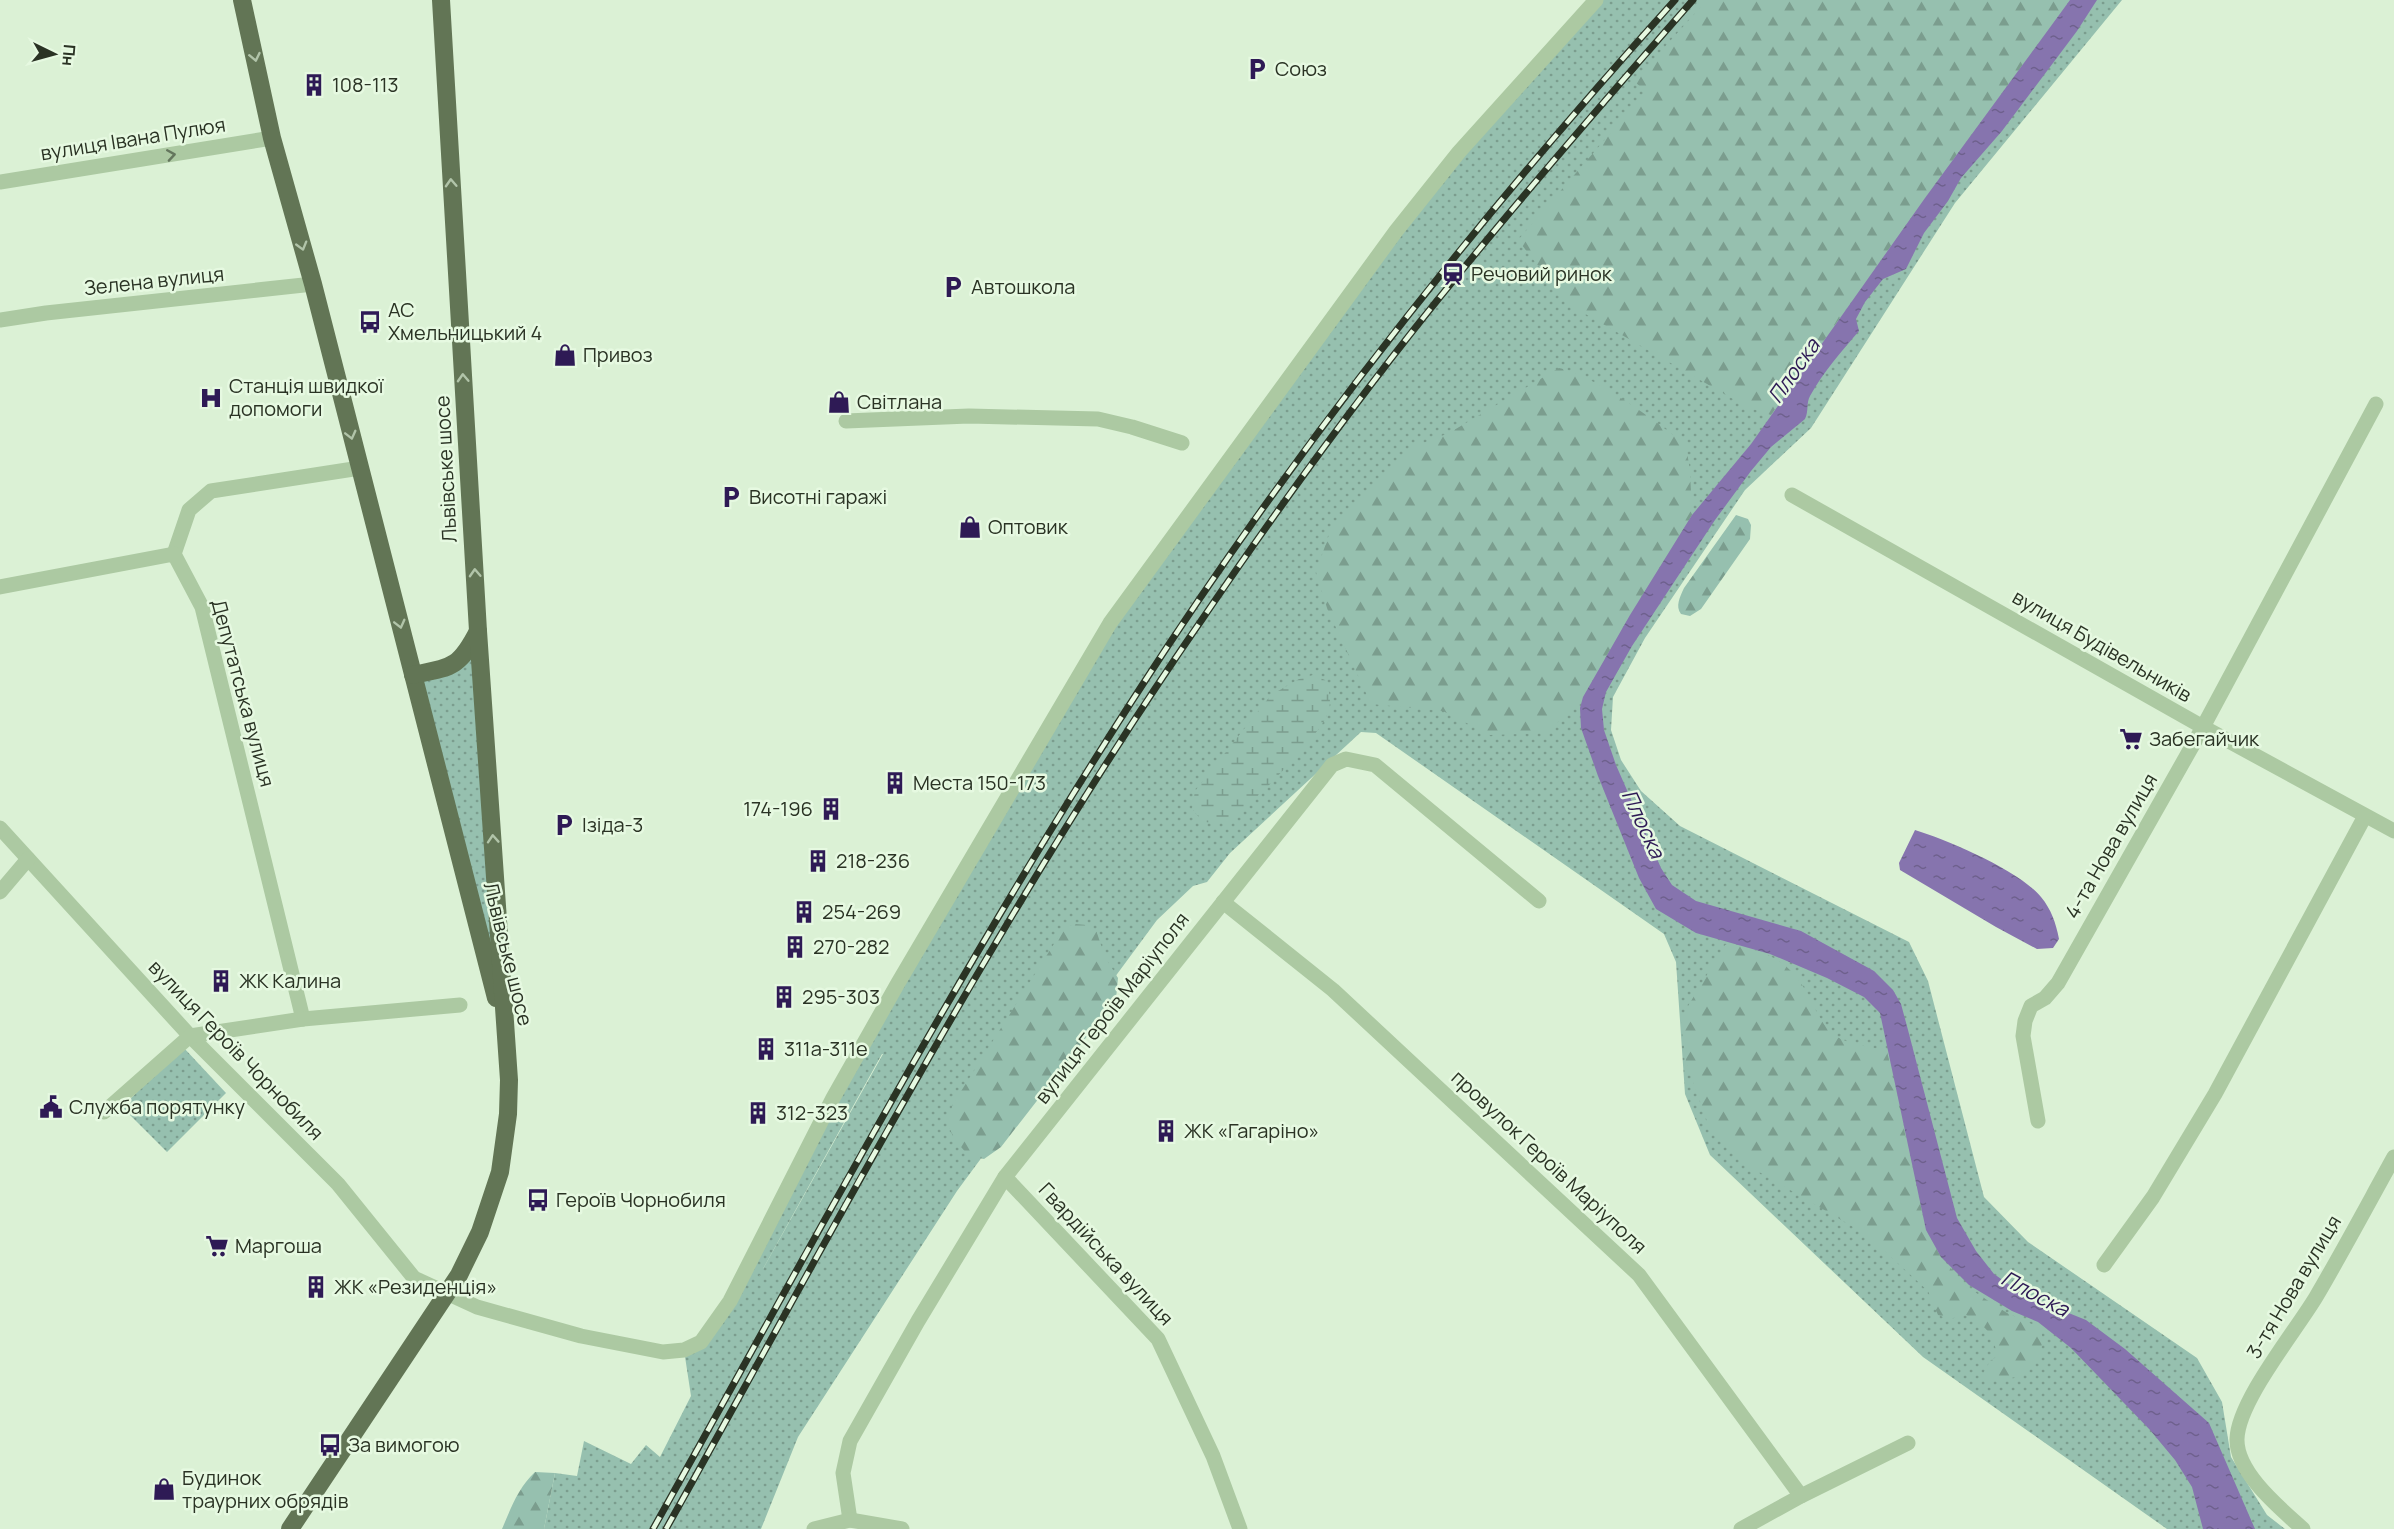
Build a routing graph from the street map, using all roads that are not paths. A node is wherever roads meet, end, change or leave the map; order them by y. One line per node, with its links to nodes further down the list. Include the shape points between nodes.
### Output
1 (242, 0): 4 (main road, Львівське шосе, one-way to 4)
2 (441, 0): 15 (main road, Львівське шосе, one-way to 2)
3 (1596, 0): 34 (street, вулиця Героїв Чорнобиля, via 1459,152 1396,231 1110,623 871,1031 730,1301 701,1342 684,1350 663,1352 622,1345 524,1322)
4 (272, 138): 5 (street, вулиця Івана Пулюя, one-way to 4); 6 (main road, Львівське шосе, one-way to 6)
5 (0, 182)
6 (313, 284): 7 (street, Зелена вулиця); 11 (main road, Львівське шосе, one-way to 11)
7 (0, 320)
8 (2376, 404): 17 (street, 4-та Нова вулиця)
9 (846, 420): 10 (street, via 969,416 1098,419)
10 (1182, 443)
11 (360, 468): 13 (street, via 211,490 189,510); 16 (main road, Львівське шосе, one-way to 16)
12 (1792, 495): 17 (street, вулиця Будівельників)
13 (174, 555): 14 (street); 26 (street, Депутатська вулиця, via 202,607)
14 (0, 587)
15 (478, 631): 16 (main road, via 461,660 449,667); 28 (main road, Львівське шосе, one-way to 15)
16 (413, 675): 28 (main road, Львівське шосе)
17 (2203, 727): 18 (street, вулиця Будівельників); 30 (street, 4-та Нова вулиця, via 2058,983 2031,1006 2023,1036)
18 (2365, 816): 20 (street, вулиця Будівельників); 33 (street, via 2215,1094 2153,1197)
19 (0, 828): 21 (street, вулиця Героїв Чорнобиля)
20 (2394, 831)
21 (28, 859): 22 (street); 27 (street, вулиця Героїв Чорнобиля)
22 (0, 892)
23 (1539, 901): 24 (street, вулиця Героїв Маріуполя, via 1375,765 1346,759 1332,765)
24 (1223, 902): 32 (street, вулиця Героїв Маріуполя); 36 (street, провулок Героїв Маріуполя, via 1333,990 1639,1275)
25 (460, 1005): 26 (street)
26 (303, 1019): 27 (street)
27 (190, 1036): 29 (street); 34 (street, вулиця Героїв Чорнобиля, via 338,1184 414,1278)
28 (508, 1044): 34 (main road, via 508,1114 500,1172 480,1232)
29 (104, 1112)
30 (2038, 1121)
31 (2394, 1157): 43 (street, 3-тя Нова вулиця, via 2315,1298 2243,1411 2237,1441 2243,1461 2264,1493)
32 (1005, 1177): 37 (street, вулиця Героїв Маріуполя, via 850,1440 843,1473); 41 (street, Гвардійська вулиця, via 1158,1339 1213,1456)
33 (2104, 1265)
34 (447, 1293): 39 (main road)
35 (1908, 1443): 36 (street)
36 (1801, 1496): 42 (street)
37 (850, 1520): 38 (street); 40 (street)
38 (814, 1528)
39 (290, 1529)
40 (902, 1529)
41 (1240, 1529)
42 (1741, 1529)
43 (2303, 1529)

